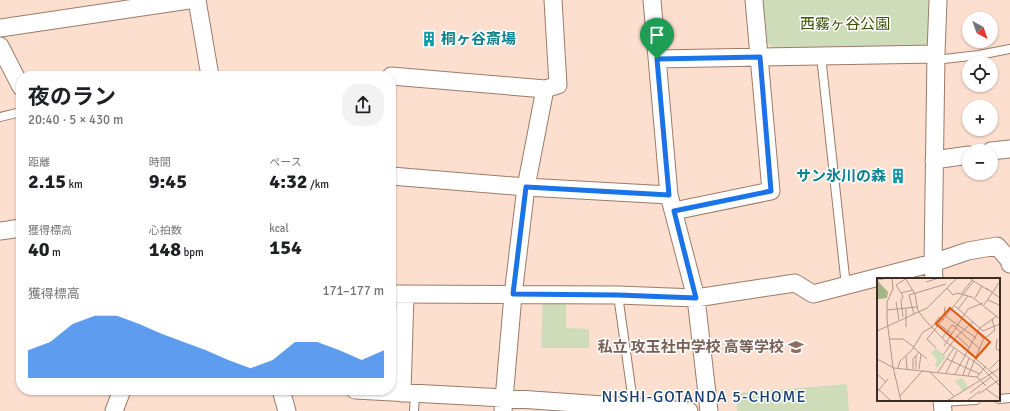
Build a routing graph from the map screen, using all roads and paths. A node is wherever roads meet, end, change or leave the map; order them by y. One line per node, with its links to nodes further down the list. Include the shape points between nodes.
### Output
1 (189, 0): 7 (street)
2 (197, 0): 14 (street)
3 (552, 0): 17 (street, via 558,85)
4 (652, 0): 13 (street)
5 (754, 0): 11 (street)
6 (938, 0): 12 (street)
7 (0, 28)
8 (0, 46): 16 (street)
9 (1010, 49): 12 (lane, via 979,55)
10 (821, 56): 11 (street); 12 (street); 33 (lane)
11 (760, 57): 13 (street); 26 (street, via 771,191)
12 (936, 57): 23 (street)
13 (657, 59): 26 (street)
14 (209, 71)
15 (396, 76): 17 (street)
16 (16, 77)
17 (545, 89): 25 (street)
18 (16, 113): 19 (lane)
19 (0, 117)
20 (1010, 149): 21 (street)
21 (998, 151)
22 (962, 156): 23 (street)
23 (934, 160): 30 (street)
24 (396, 176): 25 (street)
25 (526, 187): 26 (street); 35 (street)
26 (672, 203): 37 (street)
27 (16, 229): 28 (street)
28 (0, 231)
29 (1010, 264): 30 (street, via 998,246 968,251)
30 (933, 271): 31 (street)
31 (892, 278)
32 (877, 281): 33 (street)
33 (846, 286): 37 (street, via 814,294 796,282)
34 (398, 294): 35 (street); 39 (street)
35 (513, 294): 36 (street); 44 (street)
36 (618, 295): 37 (street); 45 (lane)
37 (696, 298): 50 (street)
38 (396, 392): 39 (street)
39 (408, 393): 44 (street); 48 (lane)
40 (120, 395): 46 (street)
41 (282, 395): 47 (street)
42 (968, 401): 43 (lane)
43 (942, 404)
44 (504, 405): 45 (street)
45 (634, 410): 49 (street)
46 (114, 411)
47 (287, 411)
48 (414, 411)
49 (689, 411)
50 (710, 411)

